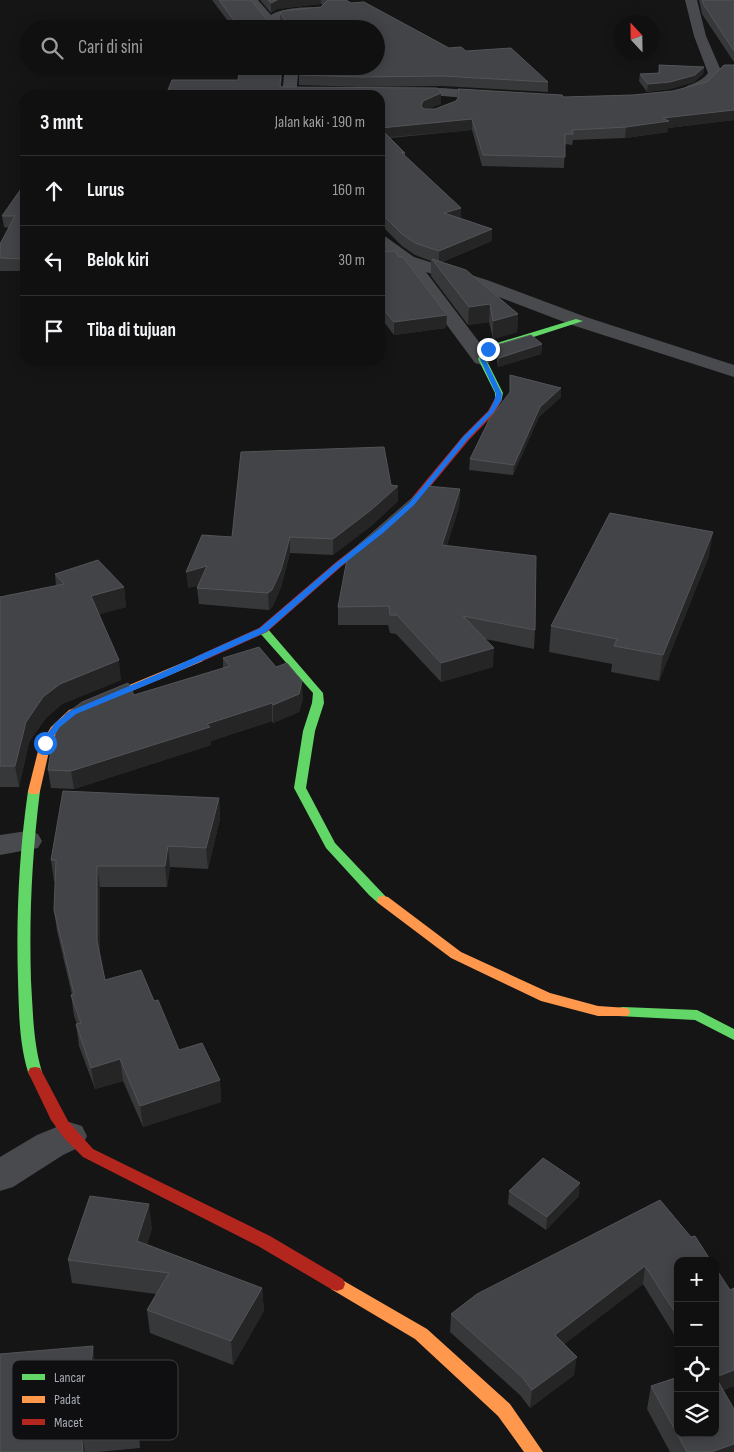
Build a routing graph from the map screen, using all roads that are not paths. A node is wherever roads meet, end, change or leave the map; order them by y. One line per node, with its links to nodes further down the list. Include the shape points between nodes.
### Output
1 (252, 0): 4 (street)
2 (691, 0): 10 (street, via 700,36 715,73 713,78 695,90)
3 (321, 10): 5 (street, via 277,15)
4 (270, 20)
5 (276, 20)
6 (291, 75): 7 (street)
7 (289, 90)
8 (442, 92): 9 (street); 11 (street); 12 (street, via 450,100)
9 (385, 93)
10 (674, 94)
11 (508, 98)
12 (450, 107)
13 (385, 245): 14 (street)
14 (408, 261): 15 (street); 16 (street); 17 (street)
15 (385, 263)
16 (579, 321): 17 (street, via 494,346); 18 (street)
17 (482, 359): 19 (street, via 499,394 491,412 412,503)
18 (734, 371)
19 (263, 630): 20 (street, via 73,712 57,725 45,743); 21 (street, via 318,693 300,788 330,844 373,892 456,955 546,997 598,1011 697,1016)
20 (13, 843): 22 (street, via 24,876 26,1017 34,1070 52,1112)
21 (734, 1035)
22 (69, 1136): 23 (street); 24 (street, via 88,1153 264,1241 421,1334 504,1410)
23 (0, 1176)
24 (534, 1452)

